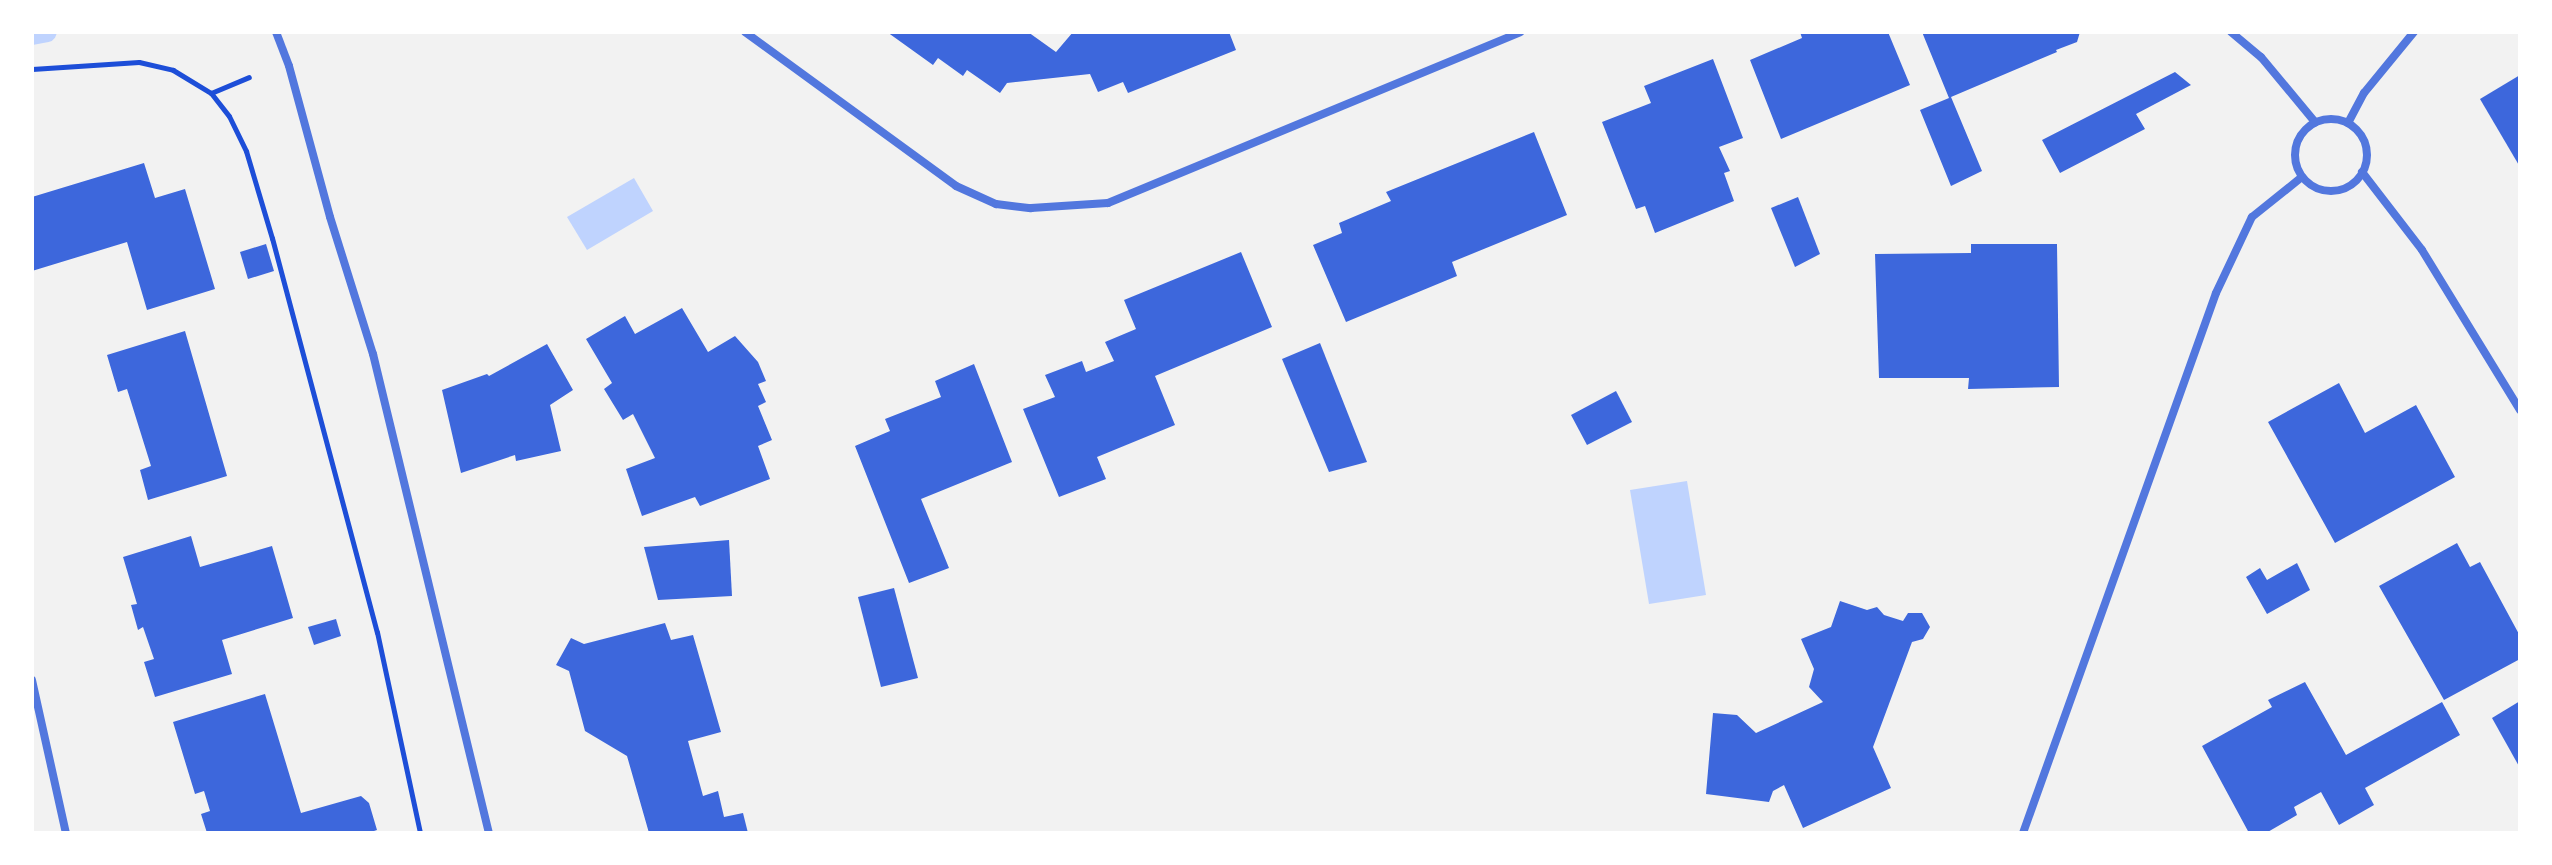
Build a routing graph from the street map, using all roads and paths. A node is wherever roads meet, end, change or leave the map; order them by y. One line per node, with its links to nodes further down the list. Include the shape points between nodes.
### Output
1 (276, 32): 17 (street, via 373,354)
2 (745, 32): 3 (street, via 956,186 996,204 1031,208 1108,203)
3 (1520, 32)
4 (2231, 32): 9 (street, via 2261,57)
5 (2414, 32): 10 (street, via 2364,93)
6 (32, 69): 8 (path, via 139,62 173,70)
7 (249, 77): 8 (path)
8 (211, 93): 16 (path, via 246,151 272,238 377,632)
9 (2315, 122): 10 (street); 12 (street, via 2296,147)
10 (2348, 123): 11 (street, via 2358,130 2367,151)
11 (2362, 172): 12 (street, via 2345,188 2333,191); 13 (street, via 2422,250)
12 (2302, 177): 18 (street, via 2252,217 2216,293)
13 (2520, 410)
14 (32, 680): 15 (street)
15 (66, 833)
16 (420, 833)
17 (489, 833)
18 (2023, 833)

